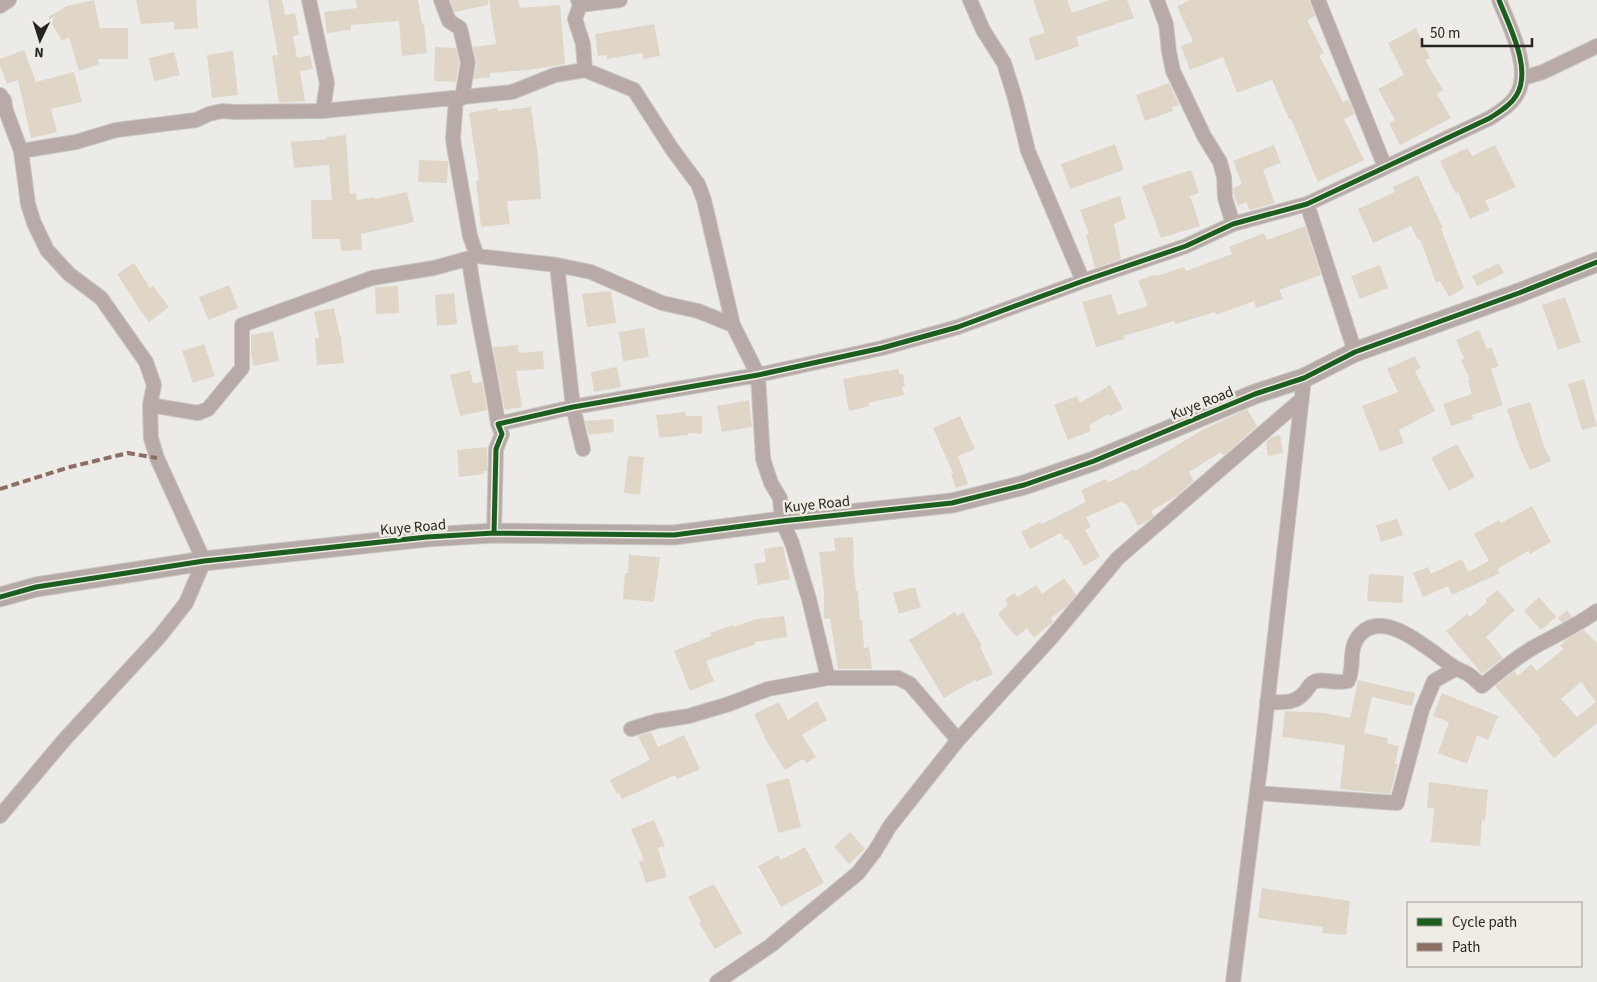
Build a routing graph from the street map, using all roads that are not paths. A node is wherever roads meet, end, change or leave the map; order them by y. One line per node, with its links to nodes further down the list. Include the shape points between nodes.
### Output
1 (9, 0): 10 (street)
2 (309, 0): 16 (street, via 327,83)
3 (441, 0): 15 (street, via 449,21 460,28 468,62)
4 (620, 0): 9 (street)
5 (970, 0): 24 (street, via 983,30 1004,63 1028,151)
6 (1158, 0): 20 (street, via 1166,24 1173,71 1220,162)
7 (1318, 0): 18 (street)
8 (1499, 0): 13 (street, via 1521,58)
9 (579, 3): 12 (street, via 575,19)
10 (0, 6)
11 (1597, 46): 13 (street)
12 (585, 70): 15 (street, via 555,75 512,92); 25 (street, via 634,90 698,184)
13 (1523, 78): 18 (street, via 1517,95 1490,118)
14 (0, 95): 17 (street)
15 (459, 98): 16 (street); 21 (street, via 453,138)
16 (323, 111): 17 (street, via 222,111 196,120 116,130 76,142)
17 (21, 151): 30 (street, via 28,204 47,250 69,274 101,298 146,362 154,386)
18 (1385, 166): 19 (street)
19 (1307, 204): 20 (street); 26 (street)
20 (1233, 224): 24 (street, via 1186,246)
21 (473, 257): 23 (street); 30 (street, via 434,268 372,278 242,325 242,368 208,409 198,413); 32 (street, via 475,306 491,374)
22 (1597, 262): 26 (street, Kuye Road)
23 (557, 265): 25 (street, via 591,272 662,302 698,311); 31 (street)
24 (1083, 281): 27 (street, via 958,327 882,348)
25 (733, 326): 27 (street)
26 (1355, 352): 28 (street, Kuye Road)
27 (758, 375): 31 (street); 34 (street, via 763,459 780,498)
28 (1304, 378): 29 (street); 34 (street, Kuye Road, via 1255,394 1094,461 1024,485 952,503)
29 (1302, 399): 41 (street); 43 (street, via 1118,558 1051,638)
30 (150, 405): 36 (street, via 151,438 157,458)
31 (573, 407): 32 (street); 33 (street)
32 (498, 424): 35 (street, via 502,434 496,449)
33 (583, 448)
34 (782, 520): 35 (street, Kuye Road, via 674,535); 40 (street, via 809,599)
35 (494, 533): 36 (street, Kuye Road)
36 (204, 561): 37 (street, Kuye Road, via 36,587); 45 (street, via 186,603 160,636 65,739)
37 (0, 597)
38 (1597, 611): 39 (street, via 1534,647 1482,686 1466,672)
39 (1455, 669): 41 (street, via 1406,632 1382,626 1370,628 1353,644 1348,681 1316,681 1297,700); 44 (street, via 1434,680 1422,710 1397,803)
40 (828, 678): 42 (street, via 768,689 690,716); 43 (street, via 898,678 910,684)
41 (1268, 702): 44 (street)
42 (632, 729)
43 (958, 740): 46 (street, via 890,826 858,873 770,946)
44 (1257, 793): 47 (street)
45 (0, 816)
46 (717, 982)
47 (1233, 982)

